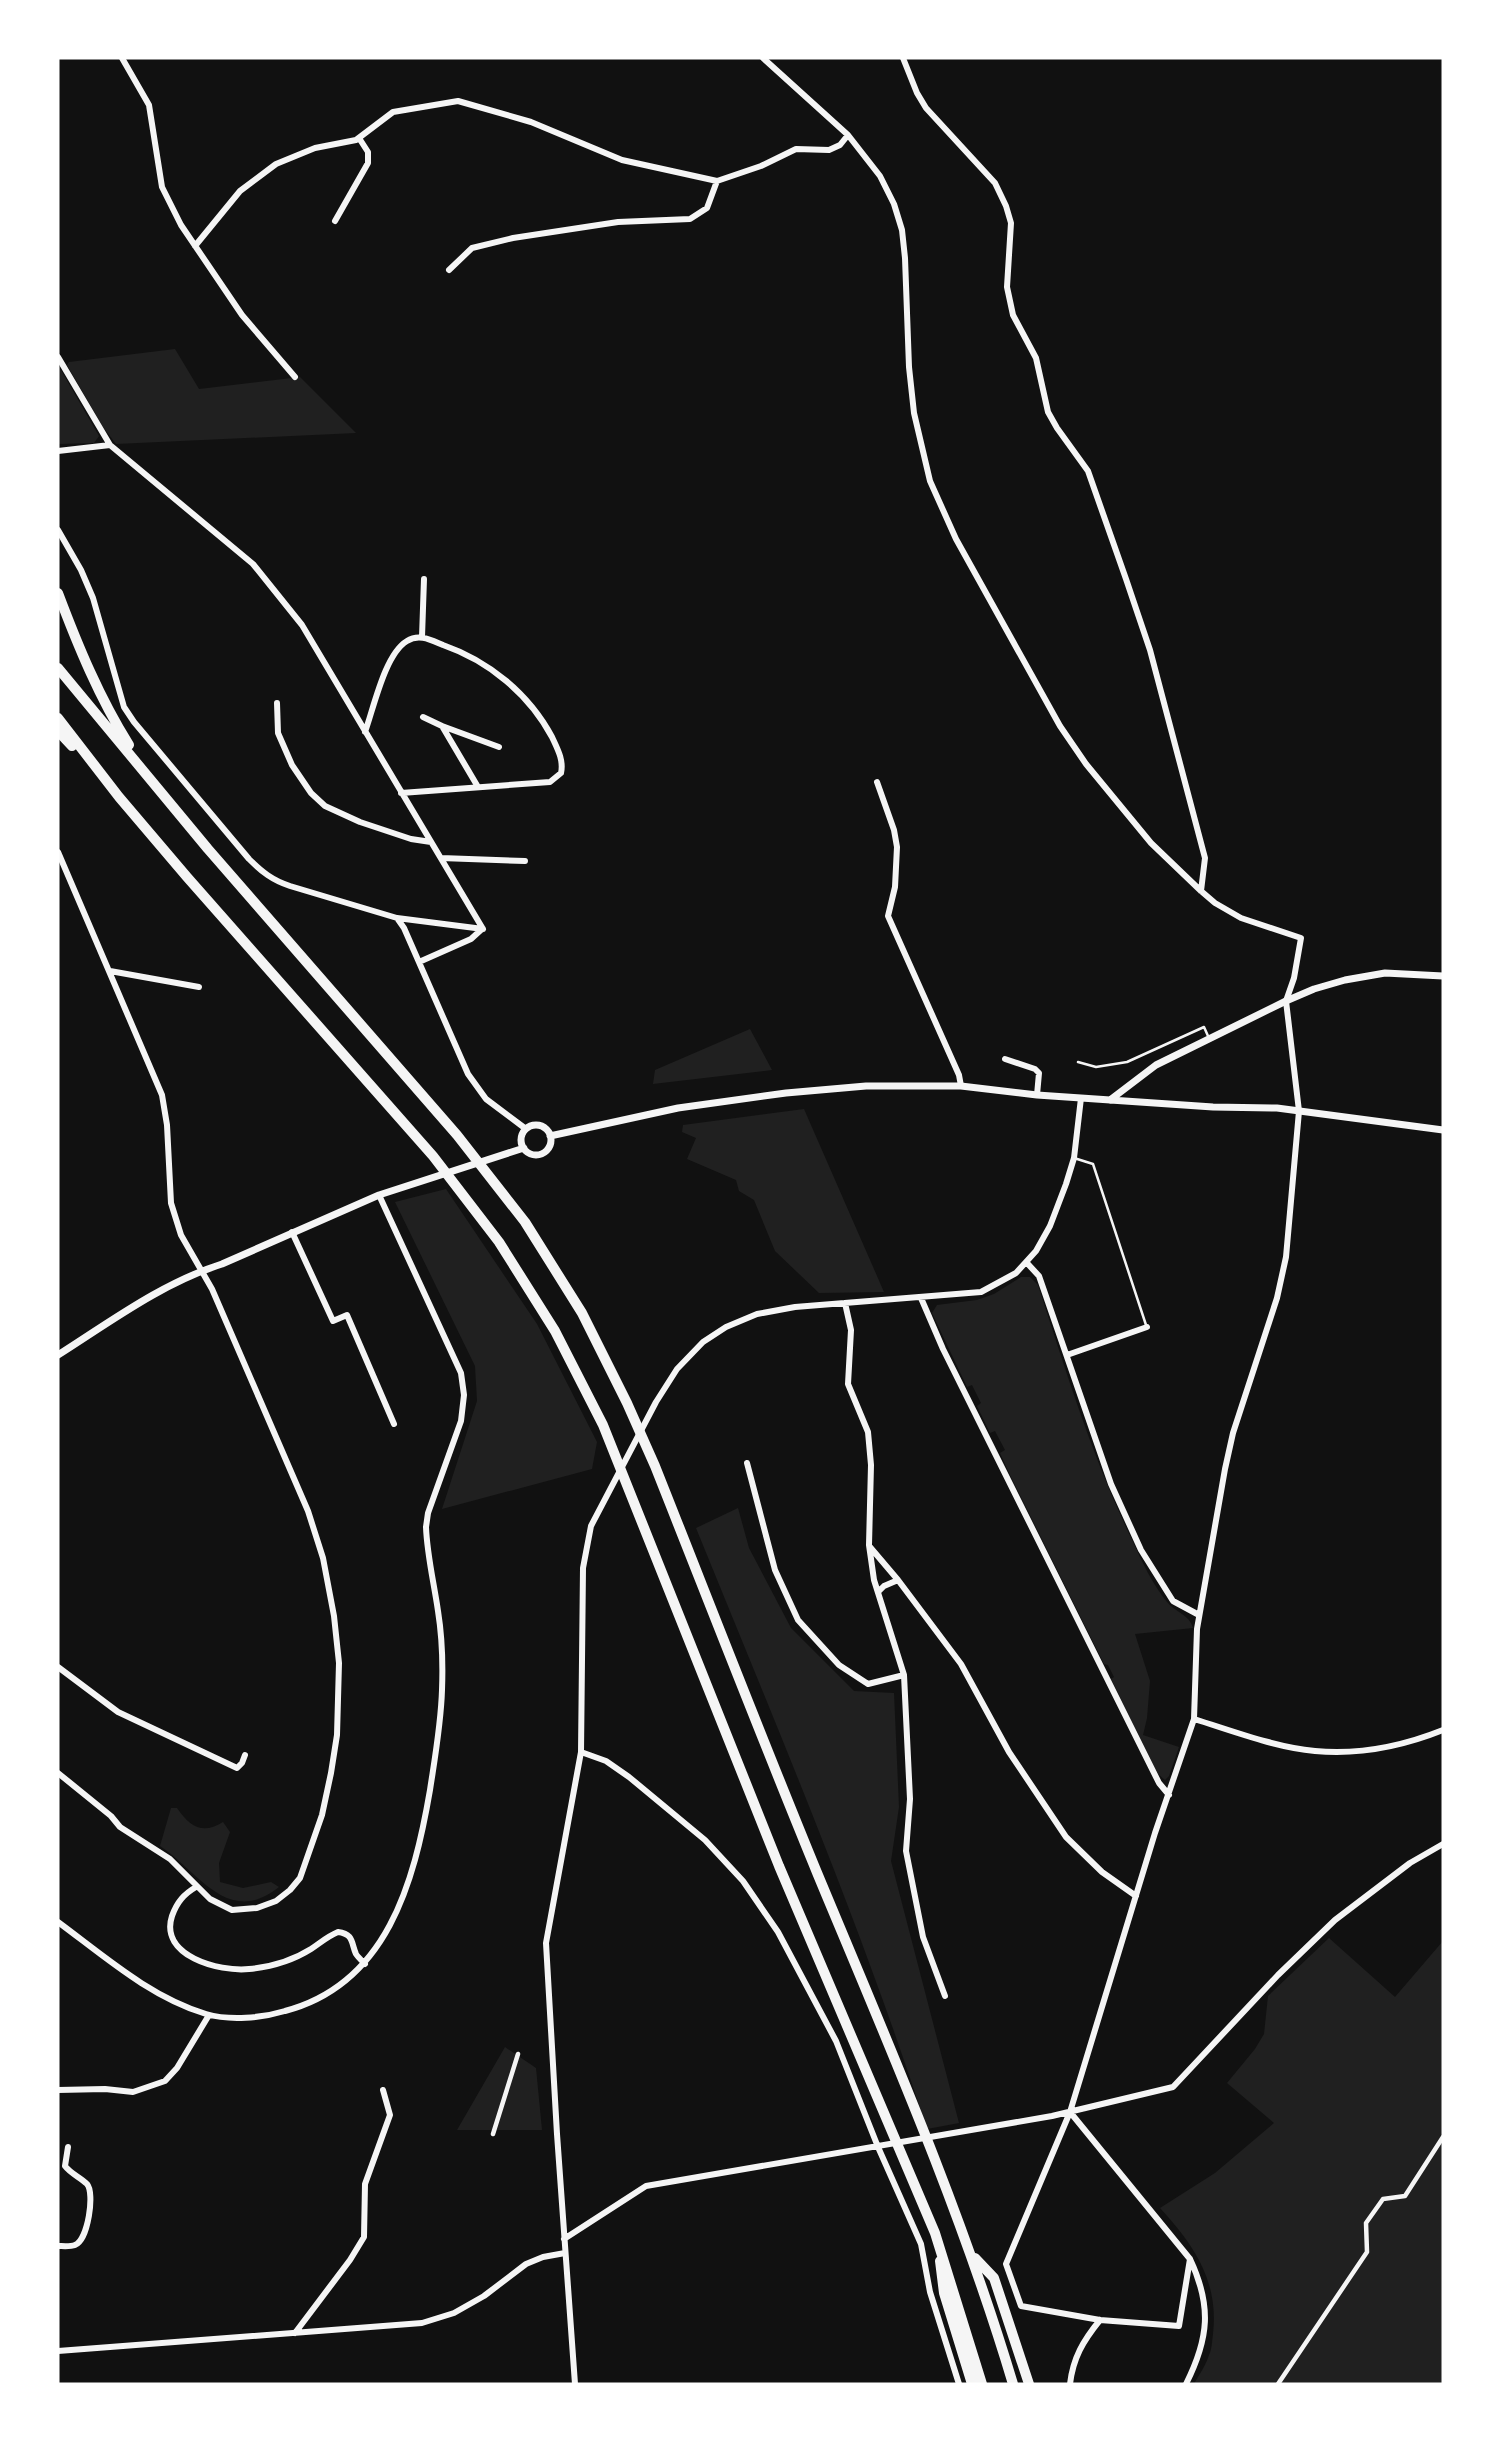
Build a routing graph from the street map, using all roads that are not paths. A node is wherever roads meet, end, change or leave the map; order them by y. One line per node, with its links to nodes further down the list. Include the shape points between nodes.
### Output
1 (122, 58): 8 (street, via 149,105 162,187)
2 (763, 58): 4 (street)
3 (903, 58): 35 (street, via 926,108 995,183 1006,206 1010,223 1007,287 1013,315 1036,358 1048,412 1088,471 1150,650 1205,858)
4 (848, 135): 6 (street, via 829,150 796,149); 35 (street, via 880,177 902,230 914,413 930,481 956,539 1060,726 1086,764 1151,843)
5 (359, 138): 6 (street, via 393,111 458,101 531,122 622,160); 7 (street, via 368,152 368,163); 8 (street, via 315,148 276,164 240,191)
6 (718, 181): 9 (street, via 707,208 690,219 618,222 513,238 472,248)
7 (335, 221)
8 (195, 246): 11 (street, via 242,315)
9 (449, 270)
10 (58, 357): 12 (street)
11 (295, 377)
12 (110, 445): 13 (street); 24 (street, via 253,564 307,633)
13 (58, 451)
14 (58, 530): 36 (street, via 93,598 124,707 248,859 281,883)
15 (424, 579): 17 (street)
16 (58, 593): 26 (highway, via 109,714)
17 (422, 637): 24 (street, via 406,641 392,655); 28 (street, via 483,663 517,691 546,727 561,758 561,773 550,782)
18 (58, 668): 26 (highway)
19 (277, 703): 31 (street, via 278,733 310,793 347,817)
20 (423, 717): 22 (street)
21 (58, 718): 30 (highway)
22 (442, 726): 25 (street); 28 (street)
23 (58, 730): 30 (highway)
24 (365, 732): 29 (street)
25 (499, 747)
26 (151, 778): 98 (highway, via 457,1135 525,1222 582,1313 655,1466)
27 (877, 782): 46 (street, via 897,847 888,916)
28 (478, 787): 29 (street)
29 (401, 793): 31 (street)
30 (119, 797): 94 (highway, via 433,1156 499,1242 555,1331 603,1425 779,1866)
31 (431, 842): 33 (street)
32 (58, 852): 39 (street)
33 (441, 858): 34 (street); 37 (street)
34 (525, 861)
35 (1201, 891): 42 (street, via 1241,918 1301,938)
36 (397, 918): 37 (street); 38 (street)
37 (482, 929): 38 (street, via 471,939)
38 (419, 962): 51 (street, via 468,1074 486,1100)
39 (110, 971): 41 (street); 59 (street, via 162,1095 171,1203 181,1235)
40 (1443, 975): 42 (street, via 1385,973 1345,980)
41 (199, 988)
42 (1286, 1001): 43 (street); 50 (street)
43 (1210, 1039): 45 (lane, via 1204,1027 1127,1062 1096,1067); 49 (street, via 1156,1065)
44 (1005, 1059): 47 (street, via 1035,1069 1040,1080)
45 (1078, 1062)
46 (961, 1086): 47 (street); 53 (street, via 866,1086 786,1093 678,1108)
47 (1038, 1095): 48 (street)
48 (1081, 1098): 49 (street); 55 (street)
49 (1109, 1100): 50 (street)
50 (1299, 1111): 52 (street); 70 (street, via 1286,1257 1233,1433)
51 (526, 1129): 53 (street, via 538,1125); 54 (street)
52 (1443, 1130)
53 (550, 1136): 54 (street, via 544,1152 534,1154)
54 (524, 1148): 56 (street)
55 (1074, 1158): 58 (street, via 1051,1226); 62 (lane, via 1093,1164)
56 (379, 1195): 57 (street); 83 (street, via 461,1373 464,1395 461,1421 426,1527 439,1615 442,1689 440,1731 423,1829 395,1917)
57 (292, 1232): 59 (street); 65 (street, via 333,1321 347,1315)
58 (1027, 1263): 60 (street, via 981,1292); 64 (street, via 1039,1276)
59 (201, 1271): 63 (street, via 151,1296); 80 (street, via 308,1511 332,1599 339,1663 337,1735 322,1815 300,1878 276,1901 257,1908 232,1910)
60 (921, 1298): 61 (street); 78 (street)
61 (845, 1303): 67 (street, via 850,1330 848,1384 868,1432); 75 (street, via 758,1314 726,1327 677,1369 656,1402 592,1527 583,1568)
62 (1147, 1326): 64 (street)
63 (58, 1355)
64 (1066, 1355): 70 (street, via 1111,1484 1141,1550 1173,1601)
65 (394, 1424)
66 (747, 1463): 72 (street, via 775,1570 798,1620 839,1665 868,1684)
67 (869, 1545): 68 (street); 69 (street)
68 (898, 1580): 69 (street); 81 (street, via 961,1664 1009,1752 1066,1838)
69 (878, 1592): 72 (street)
70 (1199, 1615): 73 (street)
71 (58, 1667): 76 (street, via 118,1712 237,1768)
72 (904, 1675): 84 (street, via 910,1799 906,1851 923,1937)
73 (1194, 1718): 74 (street, via 1314,1751 1388,1746); 78 (street)
74 (1443, 1730)
75 (581, 1752): 92 (street, via 606,1761 685,1822 761,1904 830,2029); 95 (street, via 546,1943)
76 (245, 1755)
77 (58, 1773): 80 (street, via 120,1827 170,1859)
78 (1169, 1795): 81 (street)
79 (1443, 1844): 89 (street, via 1335,1920 1173,2087)
80 (196, 1887): 83 (street, via 180,1899 170,1926 175,1942 191,1957 223,1968 266,1967 289,1960 338,1932 352,1938 356,1954)
81 (1136, 1896): 89 (street)
82 (58, 1922): 85 (street, via 158,1994)
83 (365, 1964): 85 (street, via 336,1989 296,2008 257,2017)
84 (945, 1996)
85 (209, 2015): 87 (street, via 165,2081 133,2092)
86 (518, 2054): 90 (street)
87 (58, 2090)
88 (383, 2090): 101 (street, via 390,2115 365,2184 364,2237)
89 (1070, 2112): 92 (street); 99 (street); 100 (street, via 1006,2264 1021,2306)
90 (494, 2134)
91 (1443, 2137): 111 (street, via 1405,2196 1383,2199 1366,2223 1367,2252)
92 (881, 2146): 95 (street, via 646,2186); 104 (street, via 921,2244 930,2292)
93 (68, 2147): 96 (street, via 65,2166 91,2191 82,2239 75,2245)
94 (936, 2233): 105 (highway, via 944,2293); 106 (highway)
95 (564, 2239): 97 (street)
96 (58, 2246)
97 (565, 2253): 101 (street, via 526,2264 454,2314 422,2323); 103 (street)
98 (972, 2254): 107 (highway); 108 (highway, via 994,2278)
99 (1190, 2259): 100 (street, via 1179,2326); 110 (street, via 1206,2310 1203,2339)
100 (1100, 2320): 109 (street, via 1077,2352)
101 (295, 2333): 102 (street)
102 (58, 2351)
103 (575, 2384)
104 (959, 2384)
105 (972, 2384)
106 (982, 2384)
107 (1013, 2384)
108 (1029, 2384)
109 (1070, 2384)
110 (1186, 2384)
111 (1278, 2384)

